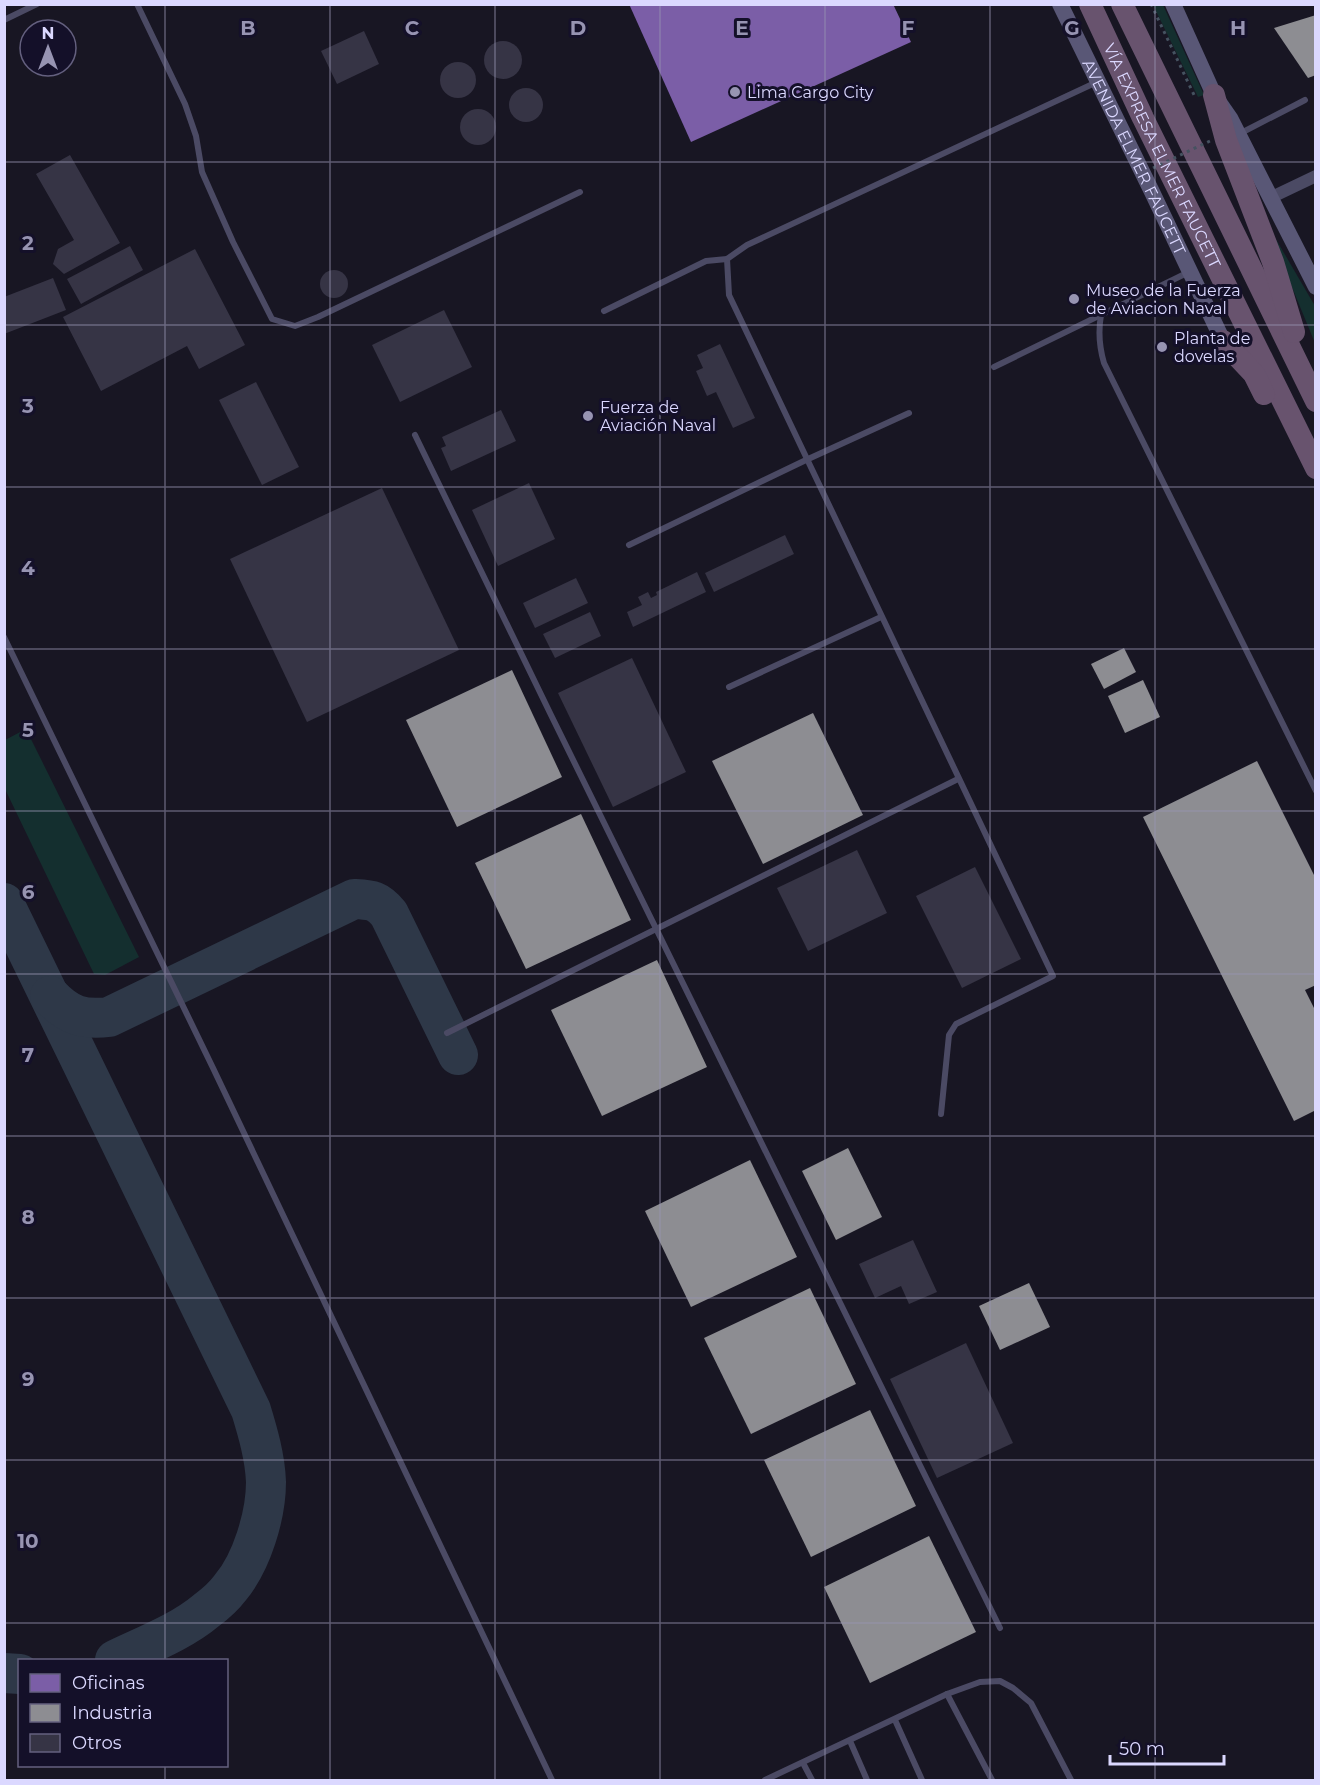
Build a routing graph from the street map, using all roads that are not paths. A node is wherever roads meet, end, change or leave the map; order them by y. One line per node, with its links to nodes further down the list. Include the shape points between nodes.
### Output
1 (37, 4): 7 (lane)
2 (137, 4): 13 (lane, via 185,104 202,172 272,319 295,326 318,317)
3 (1060, 4): 8 (main road, AVENIDA ELMER FAUCETT)
4 (1089, 4): 26 (highway, VÍA EXPRESA ELMER FAUCETT)
5 (1122, 4): 22 (highway, VÍA EXPRESA ELMER FAUCETT)
6 (1173, 4): 9 (main road)
7 (4, 20)
8 (1098, 82): 15 (lane, via 747,245); 16 (main road, AVENIDA ELMER FAUCETT)
9 (1206, 99): 11 (main road, via 1230,118); 22 (highway, via 1273,262)
10 (1305, 100): 11 (lane)
11 (1238, 134): 14 (main road)
12 (1316, 176): 14 (street)
13 (580, 192)
14 (1272, 197): 17 (main road)
15 (727, 259): 18 (lane, via 706,261); 25 (lane, via 729,295)
16 (1190, 272): 19 (lane); 20 (main road, AVENIDA ELMER FAUCETT)
17 (1316, 287)
18 (604, 311)
19 (1101, 315): 21 (lane); 33 (lane, via 1098,332 1104,363)
20 (1223, 341): 27 (highway, via 1254,374 1303,469)
21 (994, 367)
22 (1316, 400)
23 (909, 413): 25 (lane)
24 (415, 435): 34 (lane)
25 (806, 460): 28 (lane); 29 (lane)
26 (1316, 468)
27 (1316, 480)
28 (629, 545)
29 (881, 617): 31 (lane); 32 (lane)
30 (4, 637): 42 (lane)
31 (729, 687)
32 (958, 779): 34 (lane); 36 (lane, via 1053,976 956,1024 949,1035)
33 (1316, 791)
34 (656, 929): 35 (lane); 37 (lane)
35 (447, 1033)
36 (940, 1114)
37 (1000, 1628)
38 (947, 1694): 39 (lane); 47 (lane); 48 (lane, via 981,1682 1000,1681 1012,1688 1030,1703)
39 (895, 1720): 40 (lane); 46 (lane)
40 (850, 1741): 41 (lane); 45 (lane)
41 (803, 1763): 43 (lane); 44 (lane)
42 (552, 1780)
43 (767, 1780)
44 (812, 1780)
45 (867, 1780)
46 (922, 1780)
47 (992, 1780)
48 (1071, 1780)

